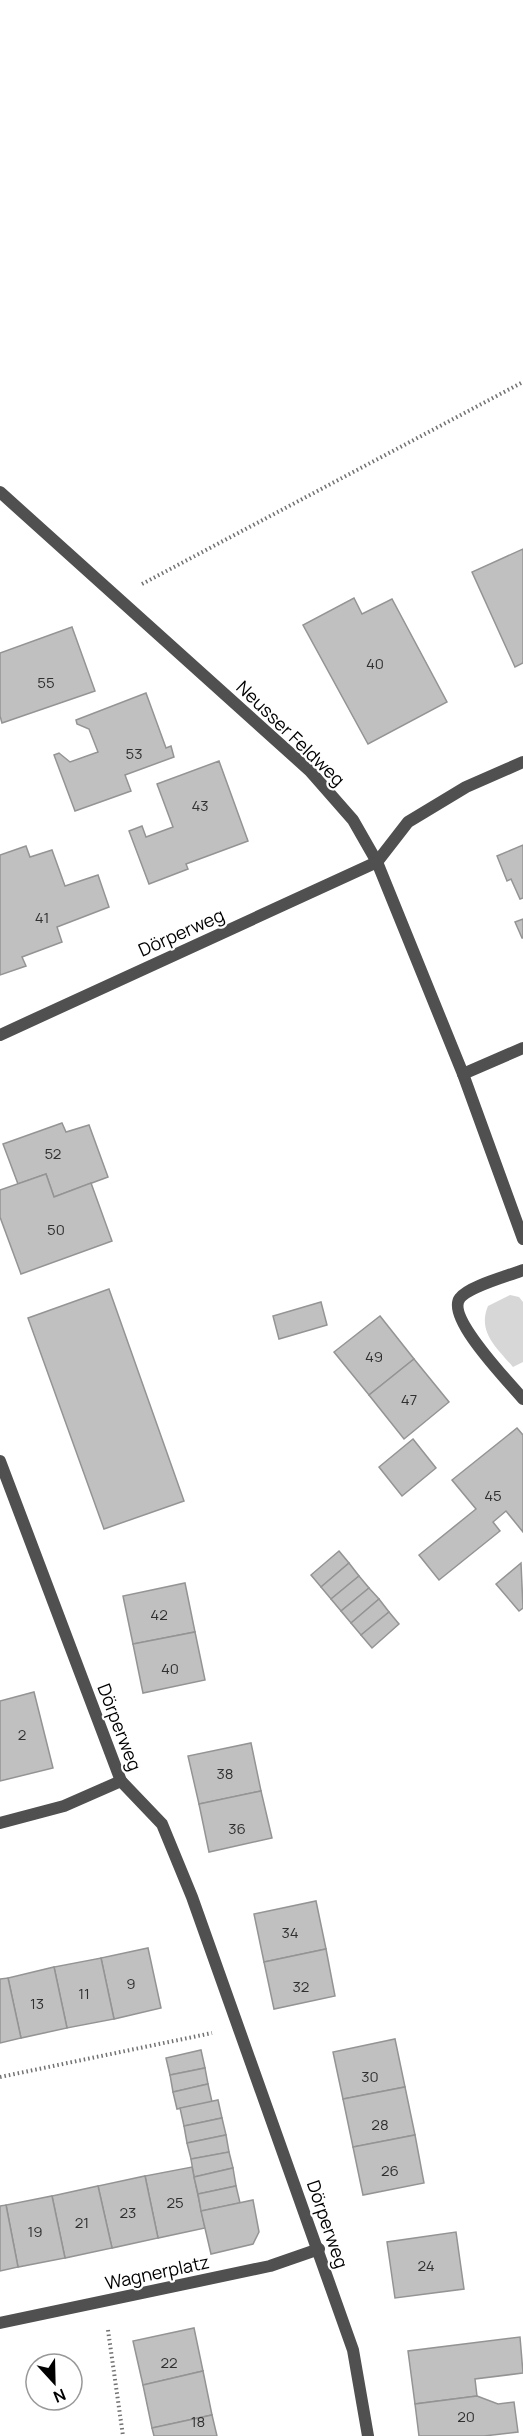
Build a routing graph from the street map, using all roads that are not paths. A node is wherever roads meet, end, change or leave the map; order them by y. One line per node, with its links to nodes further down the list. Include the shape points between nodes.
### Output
1 (0, 492): 3 (street, Neusser Feldweg, via 310,771 353,820)
2 (523, 762): 3 (street, via 466,787 408,822)
3 (377, 862): 4 (street, Dörperweg); 6 (street, Neusser Feldweg)
4 (0, 1035)
5 (523, 1048): 6 (street)
6 (463, 1074): 7 (street, Neusser Feldweg)
7 (523, 1239)
8 (523, 1270): 9 (street, via 467,1292 456,1309 464,1327)
9 (523, 1399)
10 (0, 1461): 11 (street, Dörperweg)
11 (121, 1781): 12 (street, via 64,1806); 13 (street, Dörperweg, via 162,1824)
12 (0, 1823)
13 (319, 2249): 14 (street, Wagnerplatz, via 270,2266); 15 (street, Dörperweg, via 353,2350)
14 (0, 2323)
15 (368, 2436)

